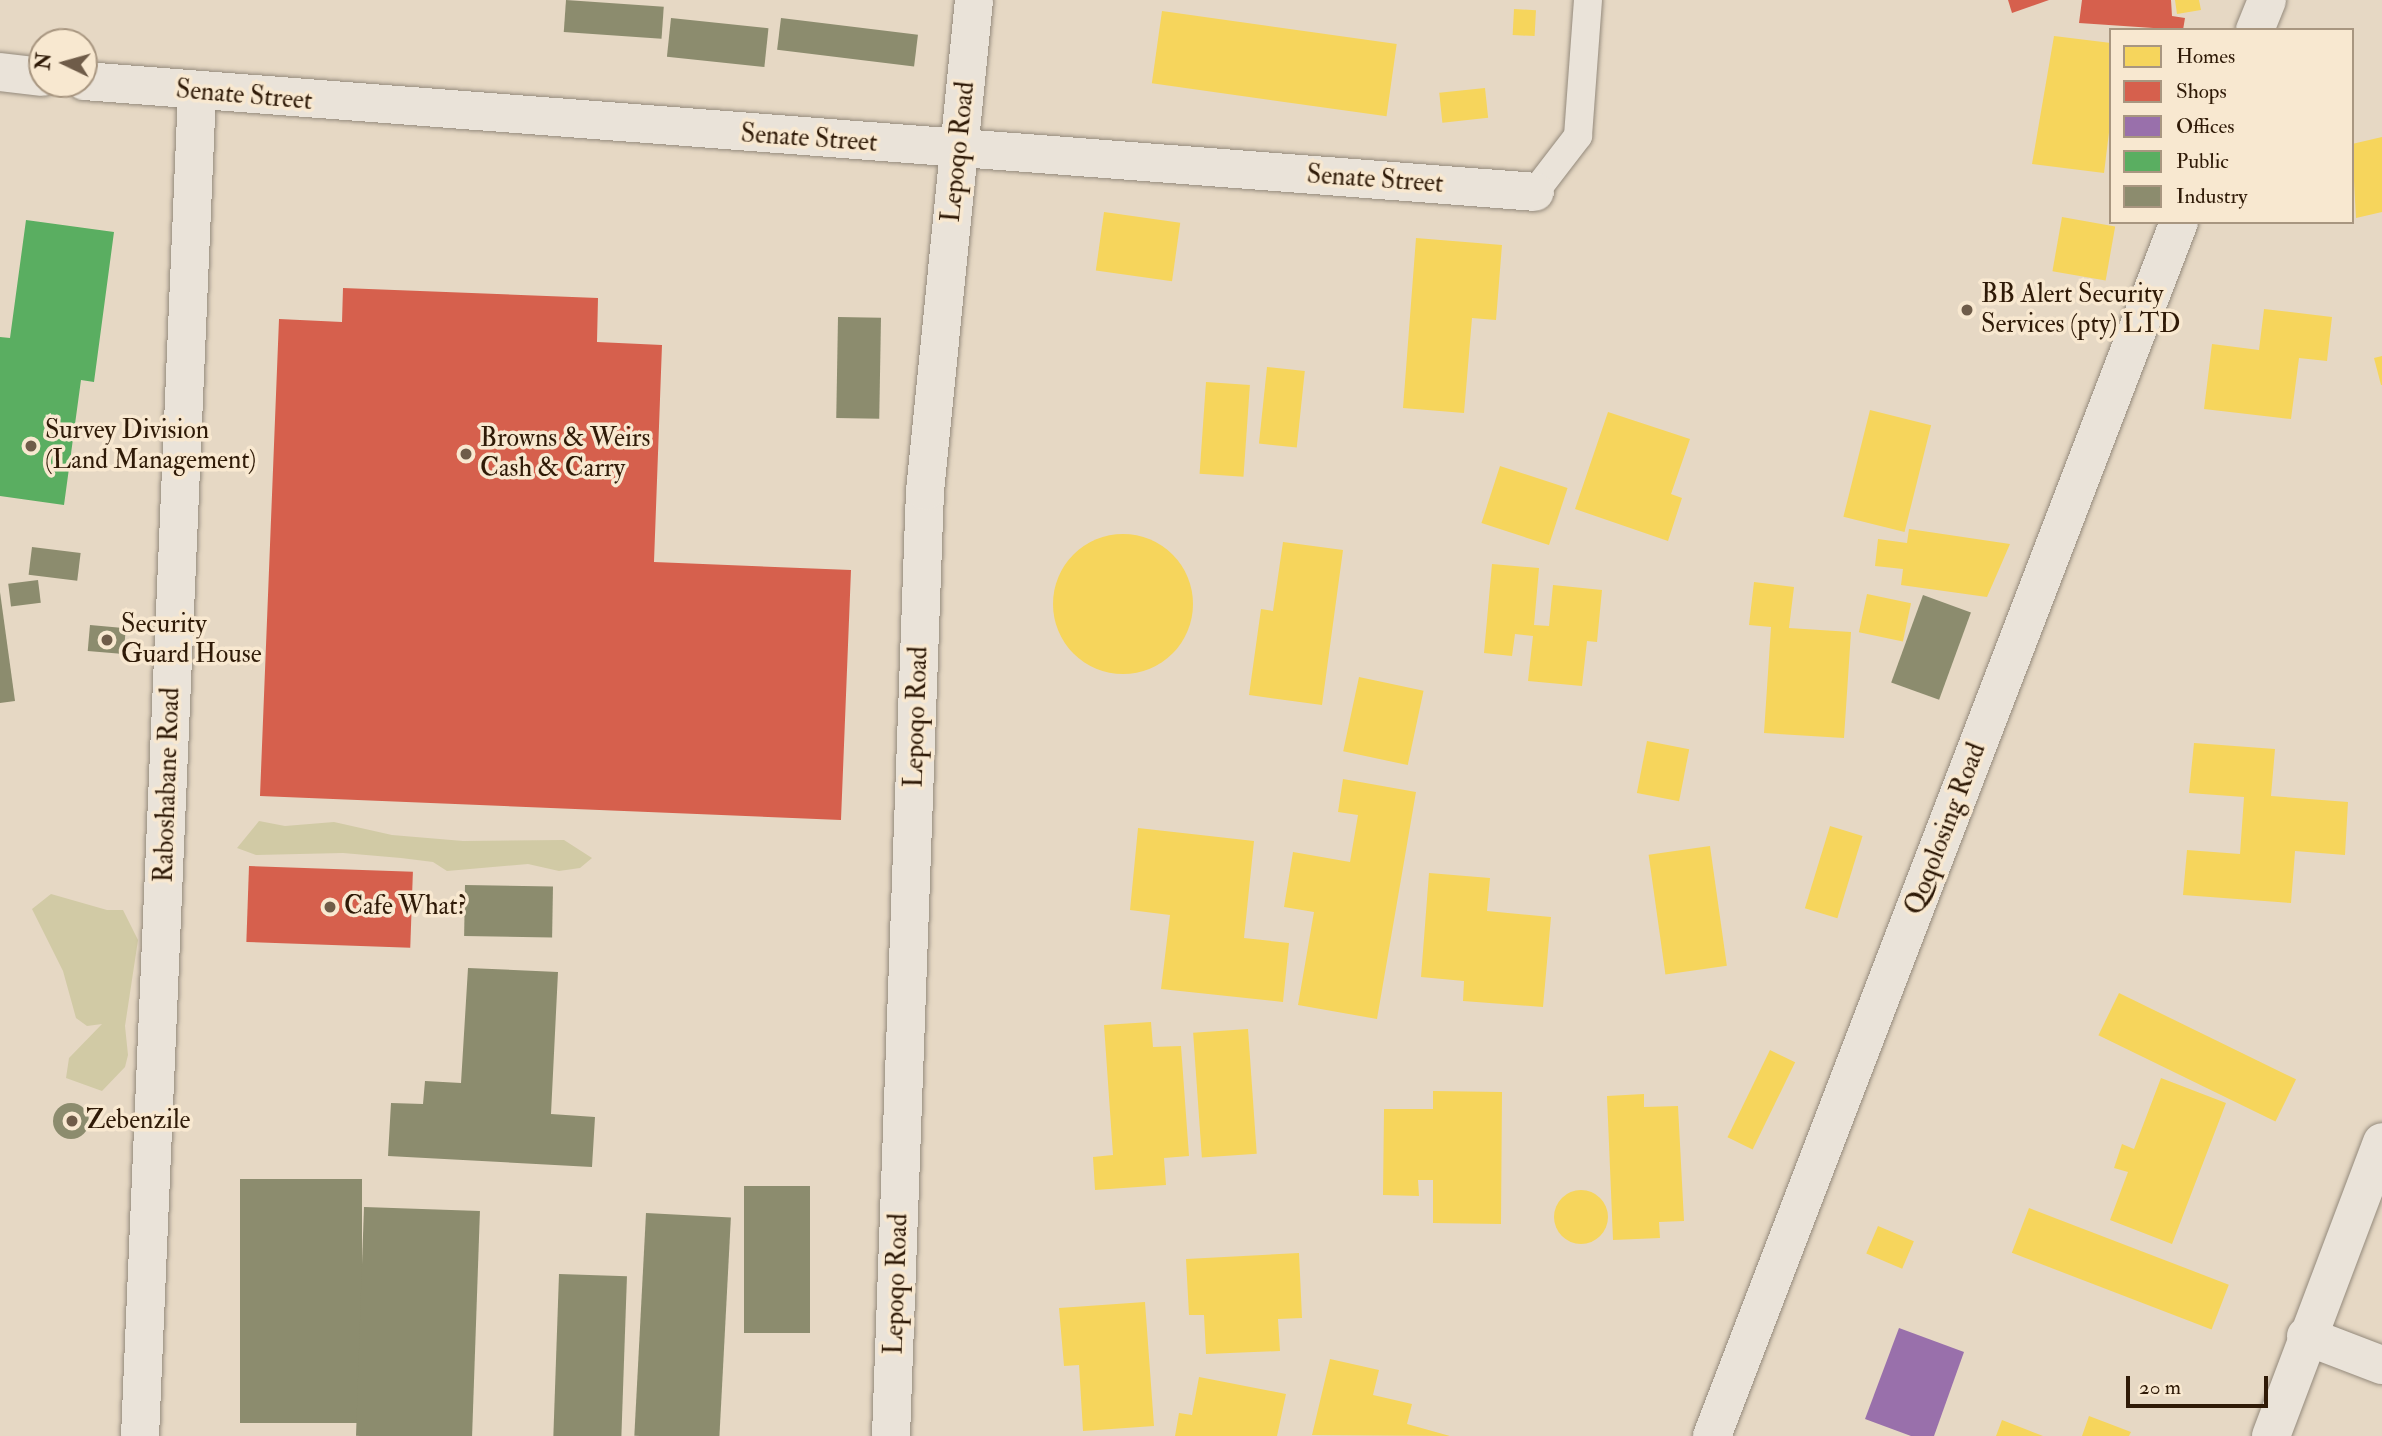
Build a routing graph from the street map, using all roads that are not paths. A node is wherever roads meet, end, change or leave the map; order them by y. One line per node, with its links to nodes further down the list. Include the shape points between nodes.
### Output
1 (974, 0): 9 (street, Lepoqo Road)
2 (1588, 0): 10 (lane, via 1578,136)
3 (2267, 0): 4 (street)
4 (2256, 28)
5 (0, 72): 6 (street)
6 (28, 75)
7 (98, 82): 8 (street, Senate Street)
8 (197, 93): 9 (street, Senate Street); 15 (street, Raboshabane Road)
9 (960, 150): 10 (street, Senate Street); 16 (street, Lepoqo Road, via 925,491)
10 (1535, 192)
11 (2178, 224): 17 (street, Qoqolosing Road)
12 (2382, 1142): 13 (street)
13 (2306, 1336): 14 (street); 18 (street)
14 (2382, 1365)
15 (140, 1436)
16 (891, 1436)
17 (1712, 1436)
18 (2271, 1436)

